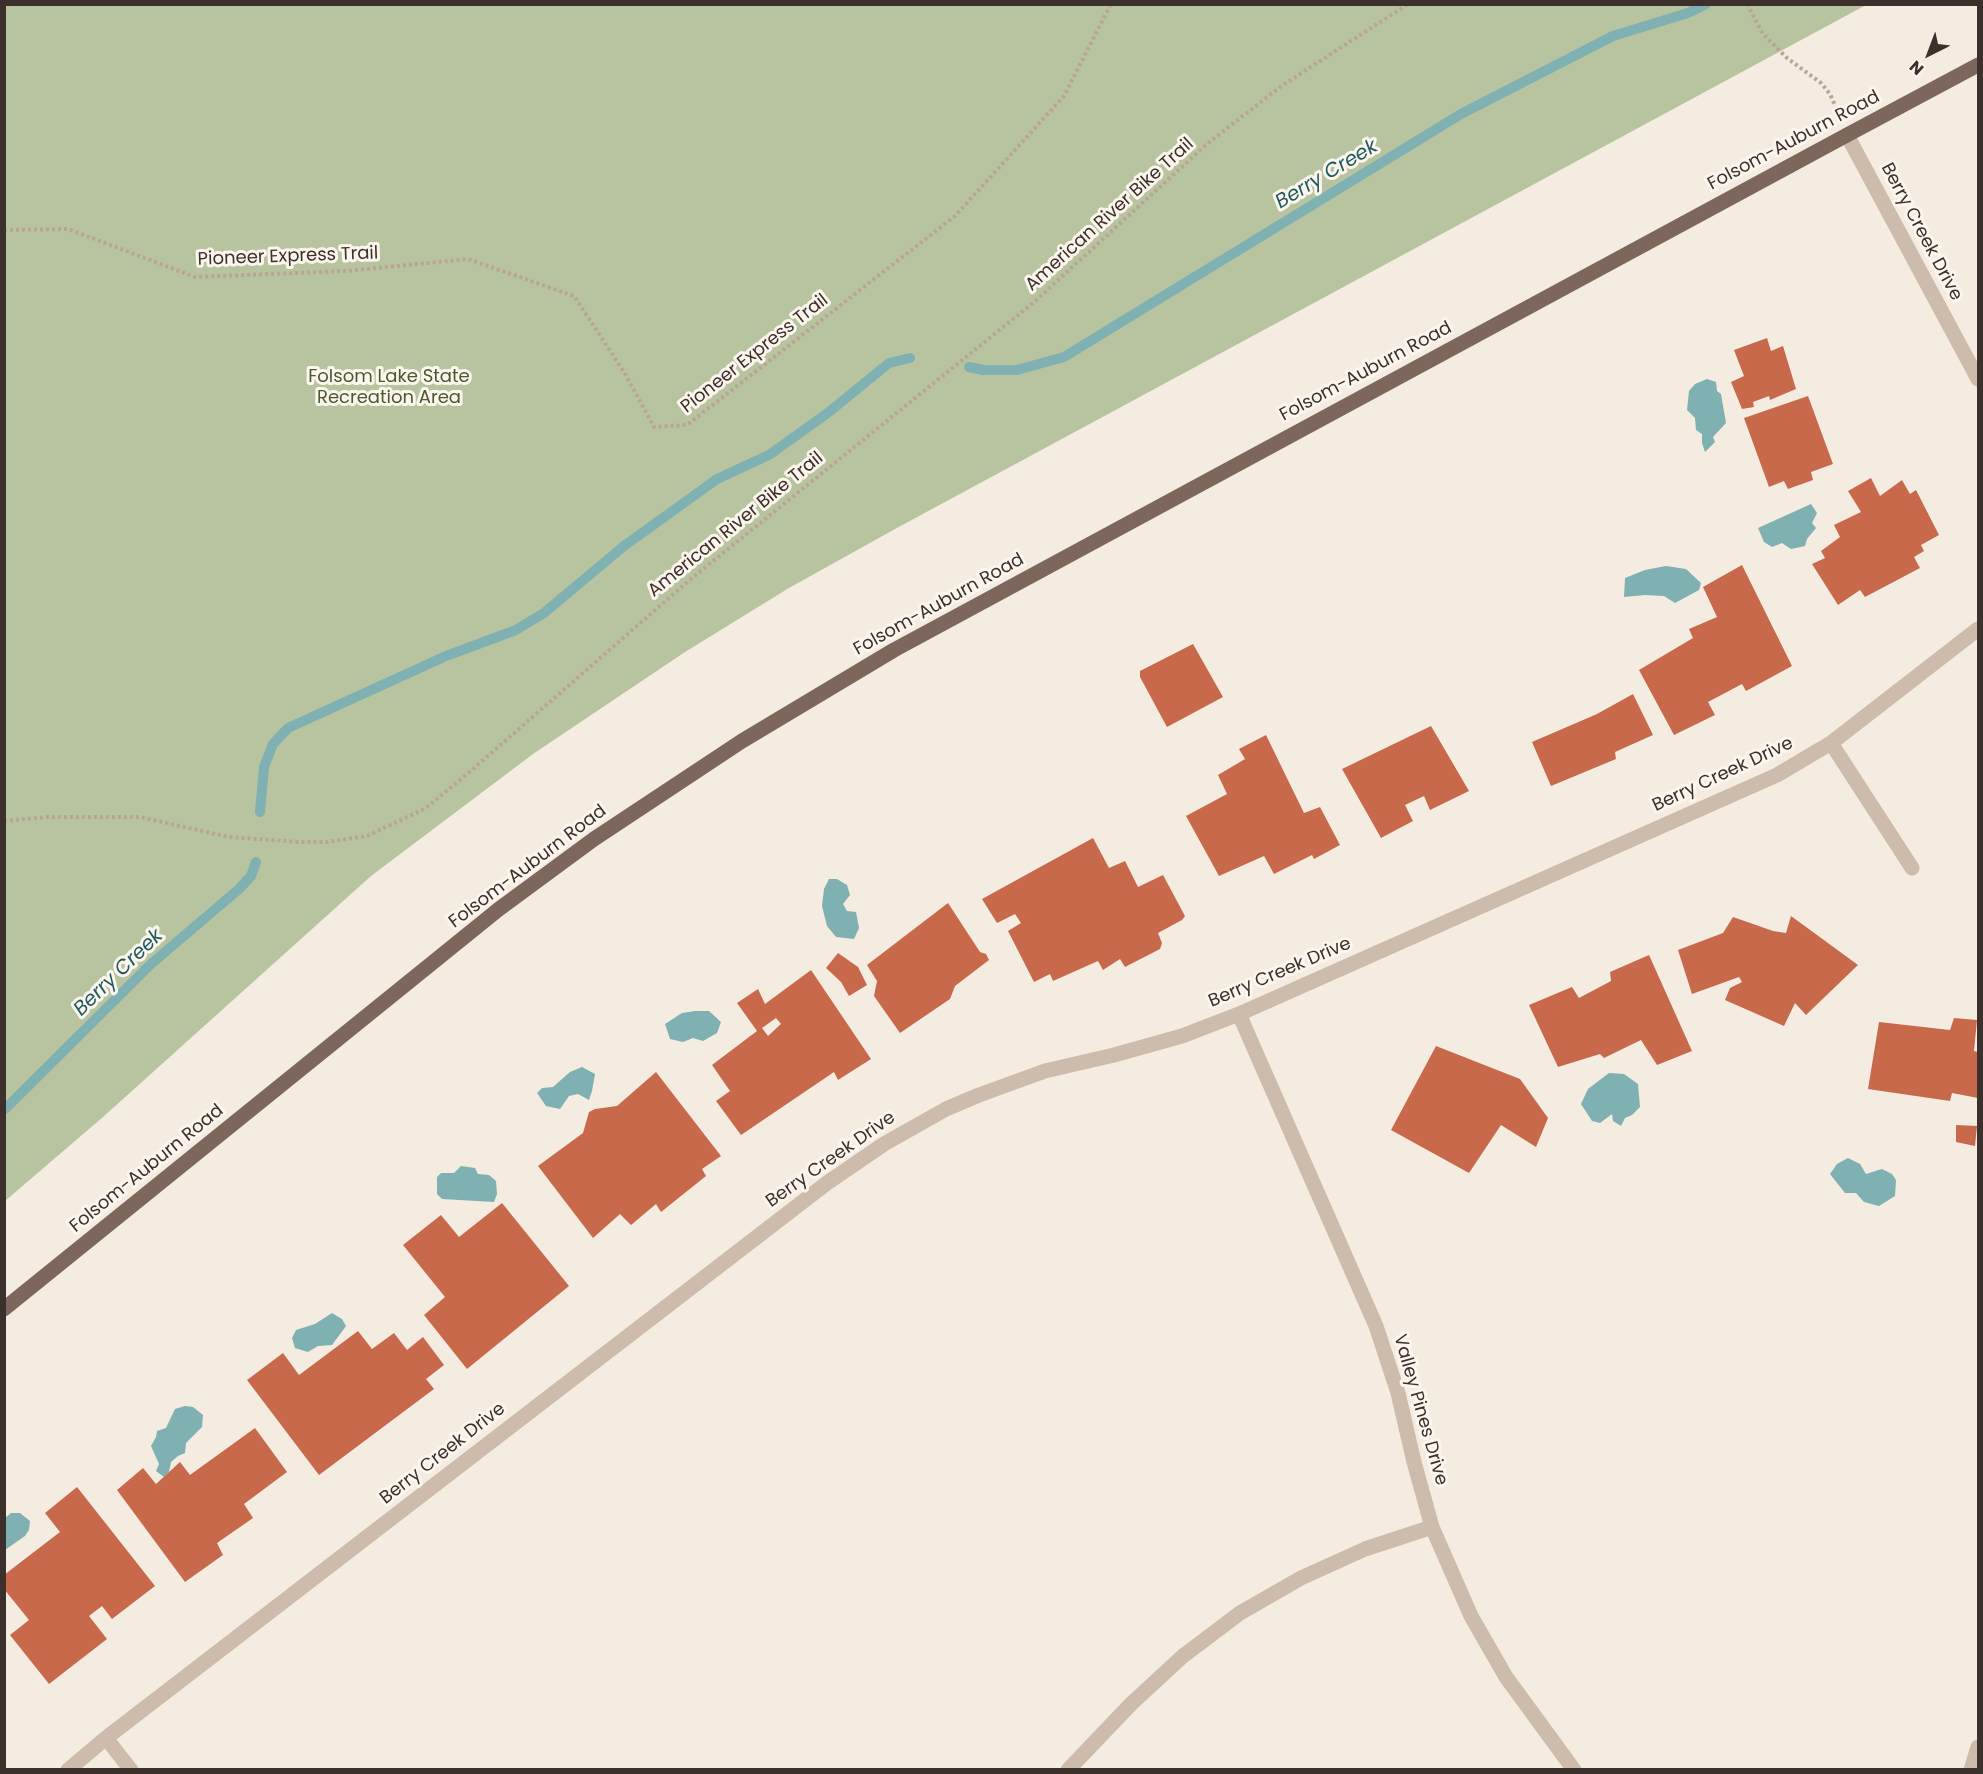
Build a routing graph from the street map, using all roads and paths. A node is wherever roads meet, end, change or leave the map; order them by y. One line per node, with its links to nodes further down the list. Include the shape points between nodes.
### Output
1 (1111, 4): 6 (path, Pioneer Express Trail, via 1064,96 955,216 687,425 654,427 624,372 574,296 468,259 346,271 195,277 68,229)
2 (1408, 4): 10 (path, American River Bike Trail, via 1280,87 1207,144 1034,303 692,578 426,808 367,836 327,842 229,837 140,817)
3 (1747, 4): 5 (path, via 1773,46 1830,94)
4 (1978, 65): 5 (main road, Folsom-Auburn Road)
5 (1847, 135): 7 (street, Berry Creek Drive); 13 (main road, Folsom-Auburn Road, via 894,650 742,741 594,839 499,909)
6 (4, 230)
7 (1978, 379)
8 (1978, 629): 9 (street, Berry Creek Drive)
9 (1831, 743): 11 (street); 12 (street, Berry Creek Drive, via 1777,775)
10 (4, 821)
11 (1912, 868)
12 (1239, 1014): 14 (street, Valley Pines Drive, via 1376,1326 1398,1393); 15 (street, Berry Creek Drive, via 1182,1036 1045,1071 979,1095 884,1144 808,1198)
13 (4, 1309)
14 (1432, 1527): 19 (street, via 1365,1549 1240,1613 1183,1656); 20 (street, Valley Pines Drive, via 1477,1626 1506,1677)
15 (106, 1738): 17 (street, Berry Creek Drive); 18 (street)
16 (1978, 1747): 21 (street)
17 (68, 1770)
18 (131, 1770)
19 (1068, 1770)
20 (1574, 1770)
21 (1971, 1770)

